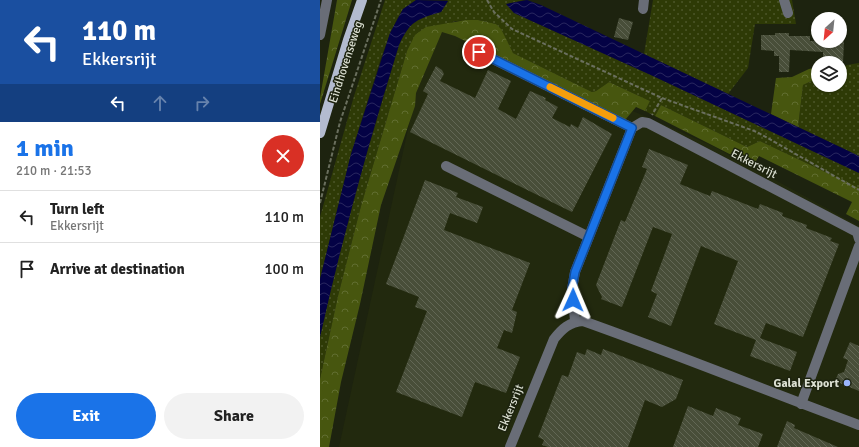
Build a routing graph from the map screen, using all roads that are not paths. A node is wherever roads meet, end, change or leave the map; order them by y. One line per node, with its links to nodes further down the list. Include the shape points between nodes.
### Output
1 (327, 0): 5 (street)
2 (362, 0): 8 (main road, Eindhovenseweg)
3 (784, 0): 4 (street)
4 (788, 13)
5 (320, 35)
6 (479, 52): 7 (street)
7 (632, 128): 10 (street); 11 (street, Ekkersrijt, via 642,122 648,123 857,232)
8 (320, 133)
9 (446, 166): 10 (street)
10 (589, 237): 13 (street, via 575,272 572,289)
11 (859, 240)
12 (859, 246): 14 (street)
13 (575, 321): 14 (street, via 583,321 663,350); 16 (street, Ekkersrijt, via 563,328 554,339)
14 (801, 404): 15 (street)
15 (859, 425)
16 (510, 447)

